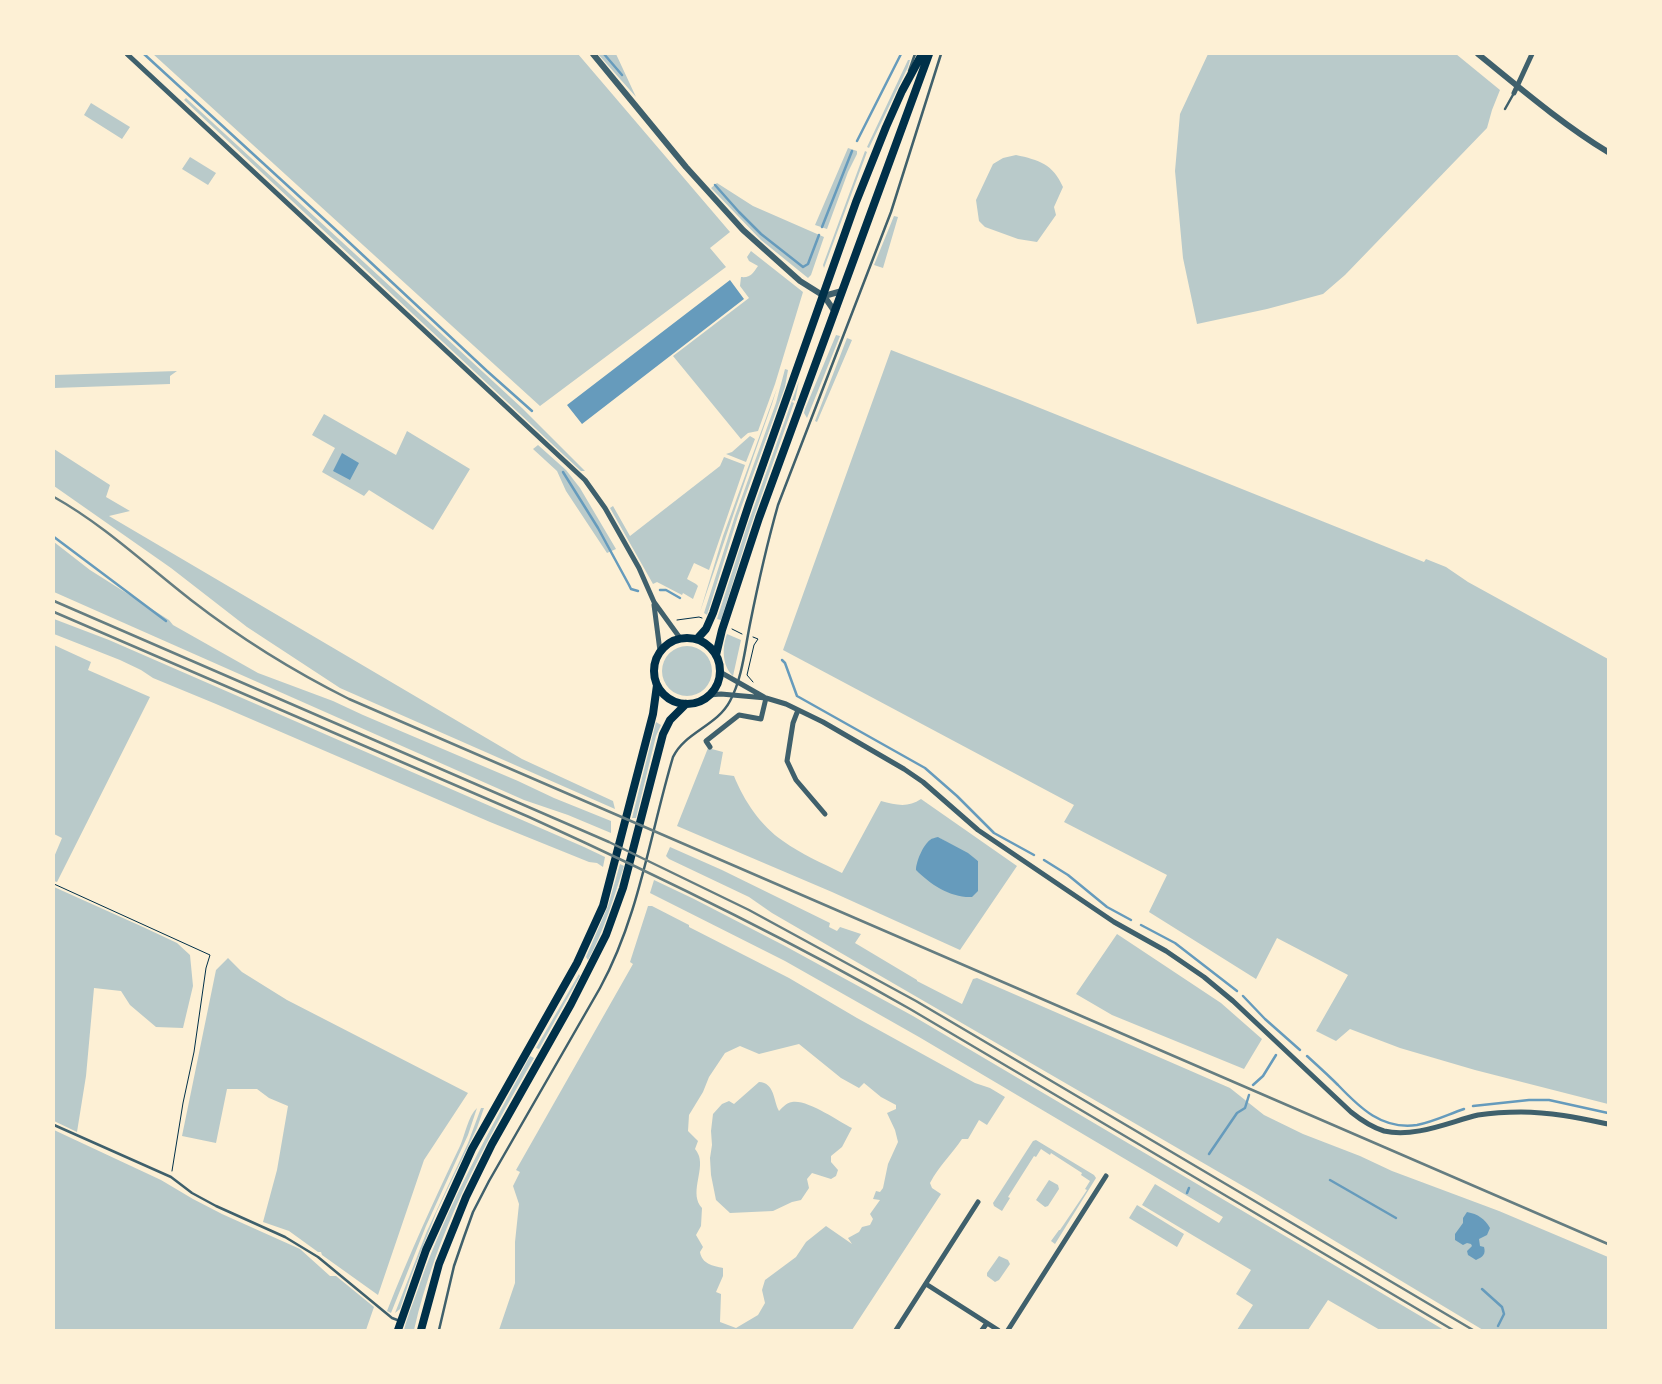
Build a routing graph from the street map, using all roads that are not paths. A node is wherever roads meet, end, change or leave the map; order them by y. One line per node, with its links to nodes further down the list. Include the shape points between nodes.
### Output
1 (127, 54): 16 (street, via 585,480 627,545)
2 (593, 54): 14 (street, via 686,167 743,230 800,282)
3 (915, 54): 10 (lane)
4 (922, 54): 10 (main road)
5 (928, 54): 13 (main road)
6 (941, 54): 22 (lane, via 890,212 778,505)
7 (1478, 54): 9 (street)
8 (1532, 54): 9 (street)
9 (1515, 90): 11 (lane); 12 (street)
10 (902, 91): 14 (main road, via 874,154)
11 (1505, 109)
12 (1608, 152)
13 (842, 291): 14 (street); 15 (main road)
14 (824, 296): 15 (street); 18 (main road, via 713,613)
15 (835, 312): 20 (main road, via 759,518)
16 (654, 602): 17 (street); 19 (street)
17 (680, 638): 18 (main road); 19 (main road)
18 (697, 639): 20 (main road)
19 (660, 651): 23 (main road, via 654,669)
20 (716, 655): 21 (main road)
21 (720, 672): 22 (street); 24 (main road, via 718,683)
22 (736, 682): 25 (lane); 26 (street)
23 (657, 684): 27 (main road, via 666,696); 36 (main road, via 653,714 603,906 571,975 472,1149 426,1250)
24 (709, 695): 25 (street); 27 (main road)
25 (732, 695): 26 (street); 40 (lane, via 720,714 687,739 673,757 622,942 609,973 473,1212 454,1266)
26 (766, 698): 28 (street); 29 (street, via 761,719 739,715 706,740)
27 (686, 704): 39 (main road, via 668,723 663,734 623,888 606,935 466,1197 439,1264)
28 (798, 710): 30 (street, via 787,761 800,787); 31 (street, via 904,769 1000,846 1204,977 1233,1000 1351,1112 1372,1126 1401,1133 1481,1115 1520,1112 1561,1114)
29 (710, 747)
30 (825, 814)
31 (1608, 1124)
32 (54, 1125): 36 (lane, via 171,1177 216,1206 285,1236 318,1257)
33 (1106, 1176): 44 (street)
34 (978, 1202): 35 (street)
35 (926, 1284): 37 (street); 41 (street)
36 (401, 1322): 38 (main road)
37 (986, 1323): 42 (street); 43 (street)
38 (398, 1330)
39 (421, 1330)
40 (439, 1330)
41 (896, 1330)
42 (982, 1330)
43 (998, 1330)
44 (1008, 1330)

